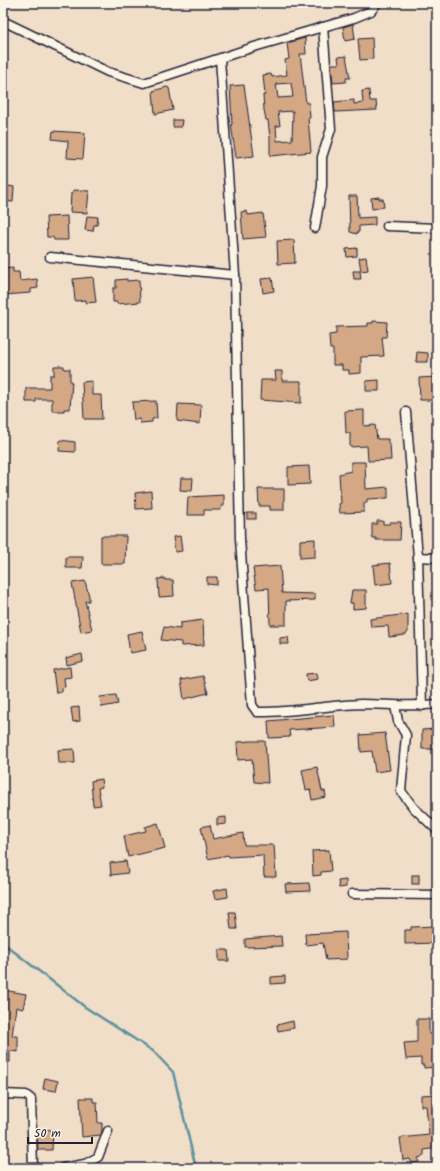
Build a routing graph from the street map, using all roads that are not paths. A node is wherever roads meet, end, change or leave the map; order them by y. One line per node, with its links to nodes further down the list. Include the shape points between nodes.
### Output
1 (377, 3): 3 (street, via 364,15)
2 (3, 21): 4 (street, via 108,72 144,83)
3 (323, 27): 4 (street, via 254,46); 6 (street, via 331,129 322,157 322,186)
4 (220, 59): 9 (street)
5 (387, 226): 7 (street)
6 (315, 228)
7 (437, 228)
8 (50, 257): 9 (street)
9 (235, 274): 14 (street, via 240,539 252,705 257,712 282,713 360,704)
10 (406, 412): 11 (street)
11 (418, 557): 12 (street); 15 (street)
12 (437, 558)
13 (437, 704): 15 (street)
14 (395, 706): 15 (street); 16 (street, via 398,721 406,734 401,791 413,807)
15 (422, 706)
16 (437, 830)
17 (352, 894): 18 (street)
18 (437, 895)
19 (3, 1094): 21 (street, via 26,1095 31,1099)
20 (108, 1131): 22 (street, via 98,1156 85,1164)
21 (33, 1168)
22 (63, 1168)

